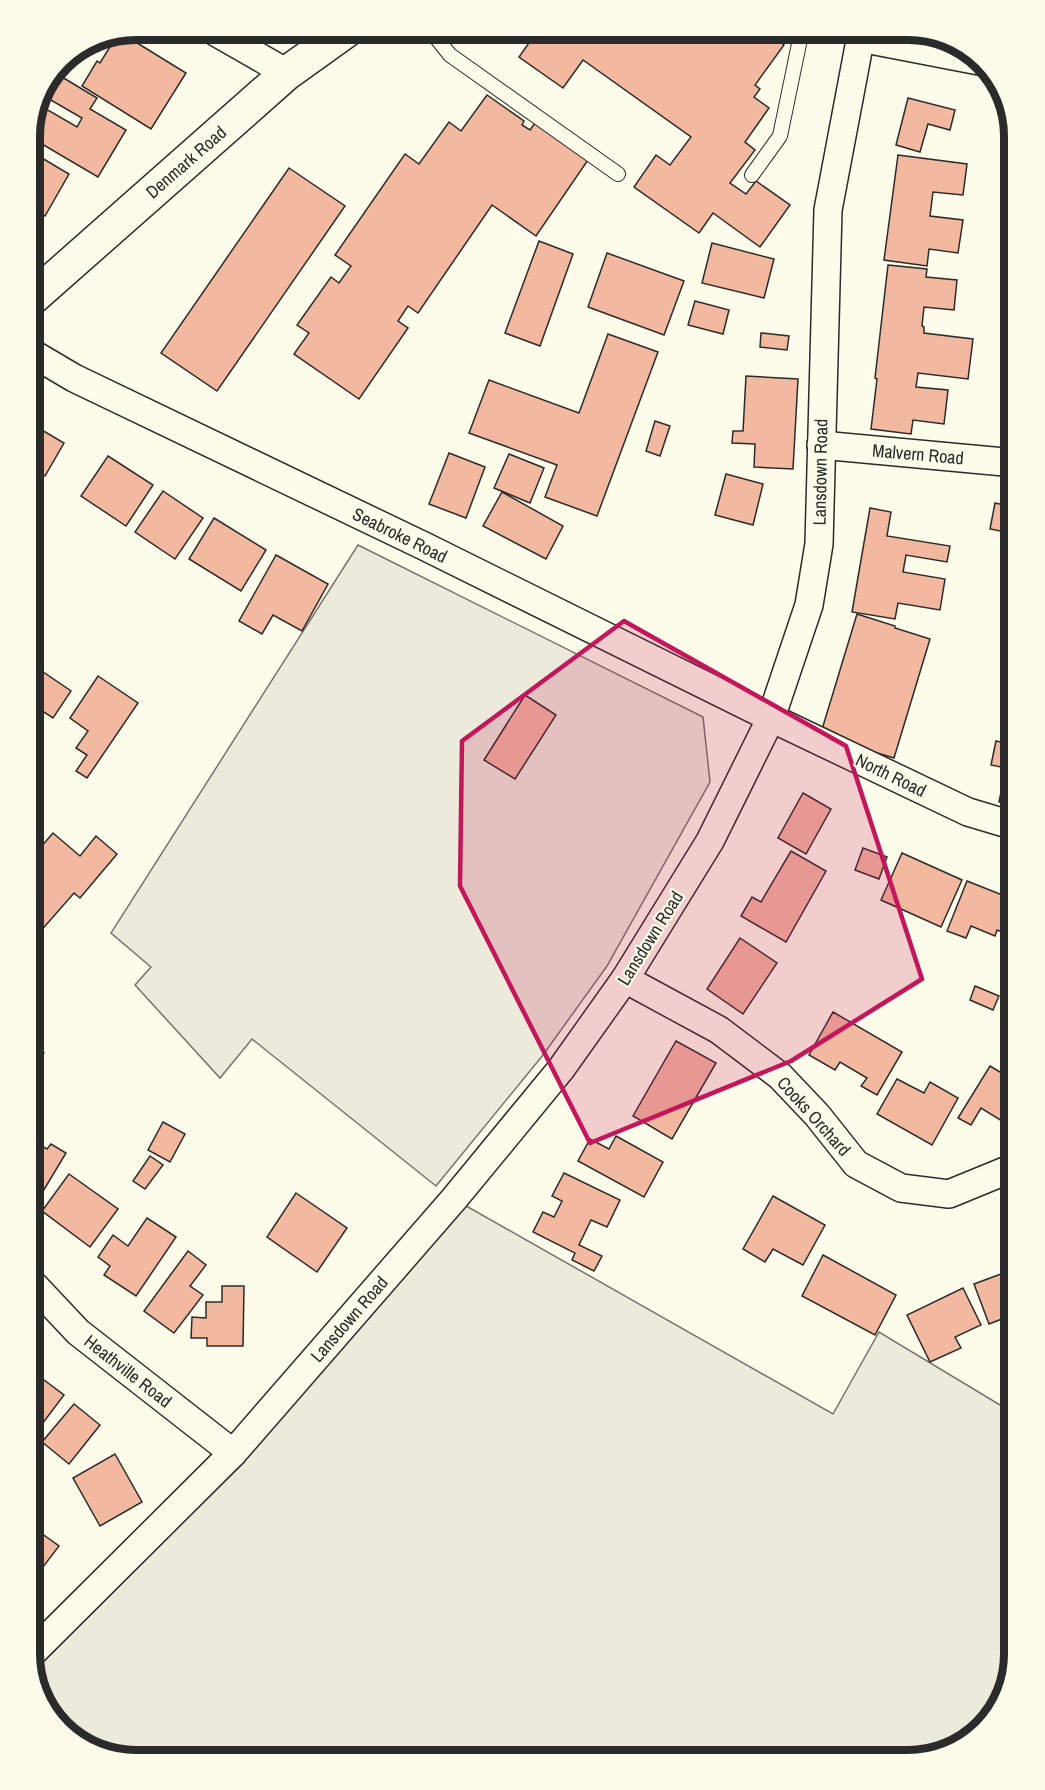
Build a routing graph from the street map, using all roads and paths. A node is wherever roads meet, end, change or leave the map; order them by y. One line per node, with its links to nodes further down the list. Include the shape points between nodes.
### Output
1 (230, 40): 8 (street)
2 (333, 40): 8 (street, Denmark Road)
3 (438, 40): 9 (lane, via 450,55)
4 (798, 41): 10 (lane, via 780,136)
5 (860, 41): 13 (street, Lansdown Road, via 828,210)
6 (891, 41): 7 (street)
7 (962, 57)
8 (287, 73): 11 (street, Denmark Road)
9 (618, 174)
10 (752, 175)
11 (41, 290)
12 (41, 358): 15 (street, Seabroke Road)
13 (821, 445): 14 (street, Malvern Road); 15 (street, Lansdown Road, via 819,544 809,605)
14 (1004, 462)
15 (771, 718): 16 (street, North Road, via 969,812); 17 (street, Lansdown Road, via 710,841)
16 (1004, 823)
17 (626, 980): 18 (street, Cooks Orchard, via 719,1030 780,1076 856,1164 901,1188 949,1194); 20 (street, Lansdown Road, via 561,1069 454,1199)
18 (1004, 1172)
19 (40, 1292): 20 (street, Heathville Road, via 78,1332)
20 (233, 1453): 21 (street, Lansdown Road)
21 (40, 1645)

